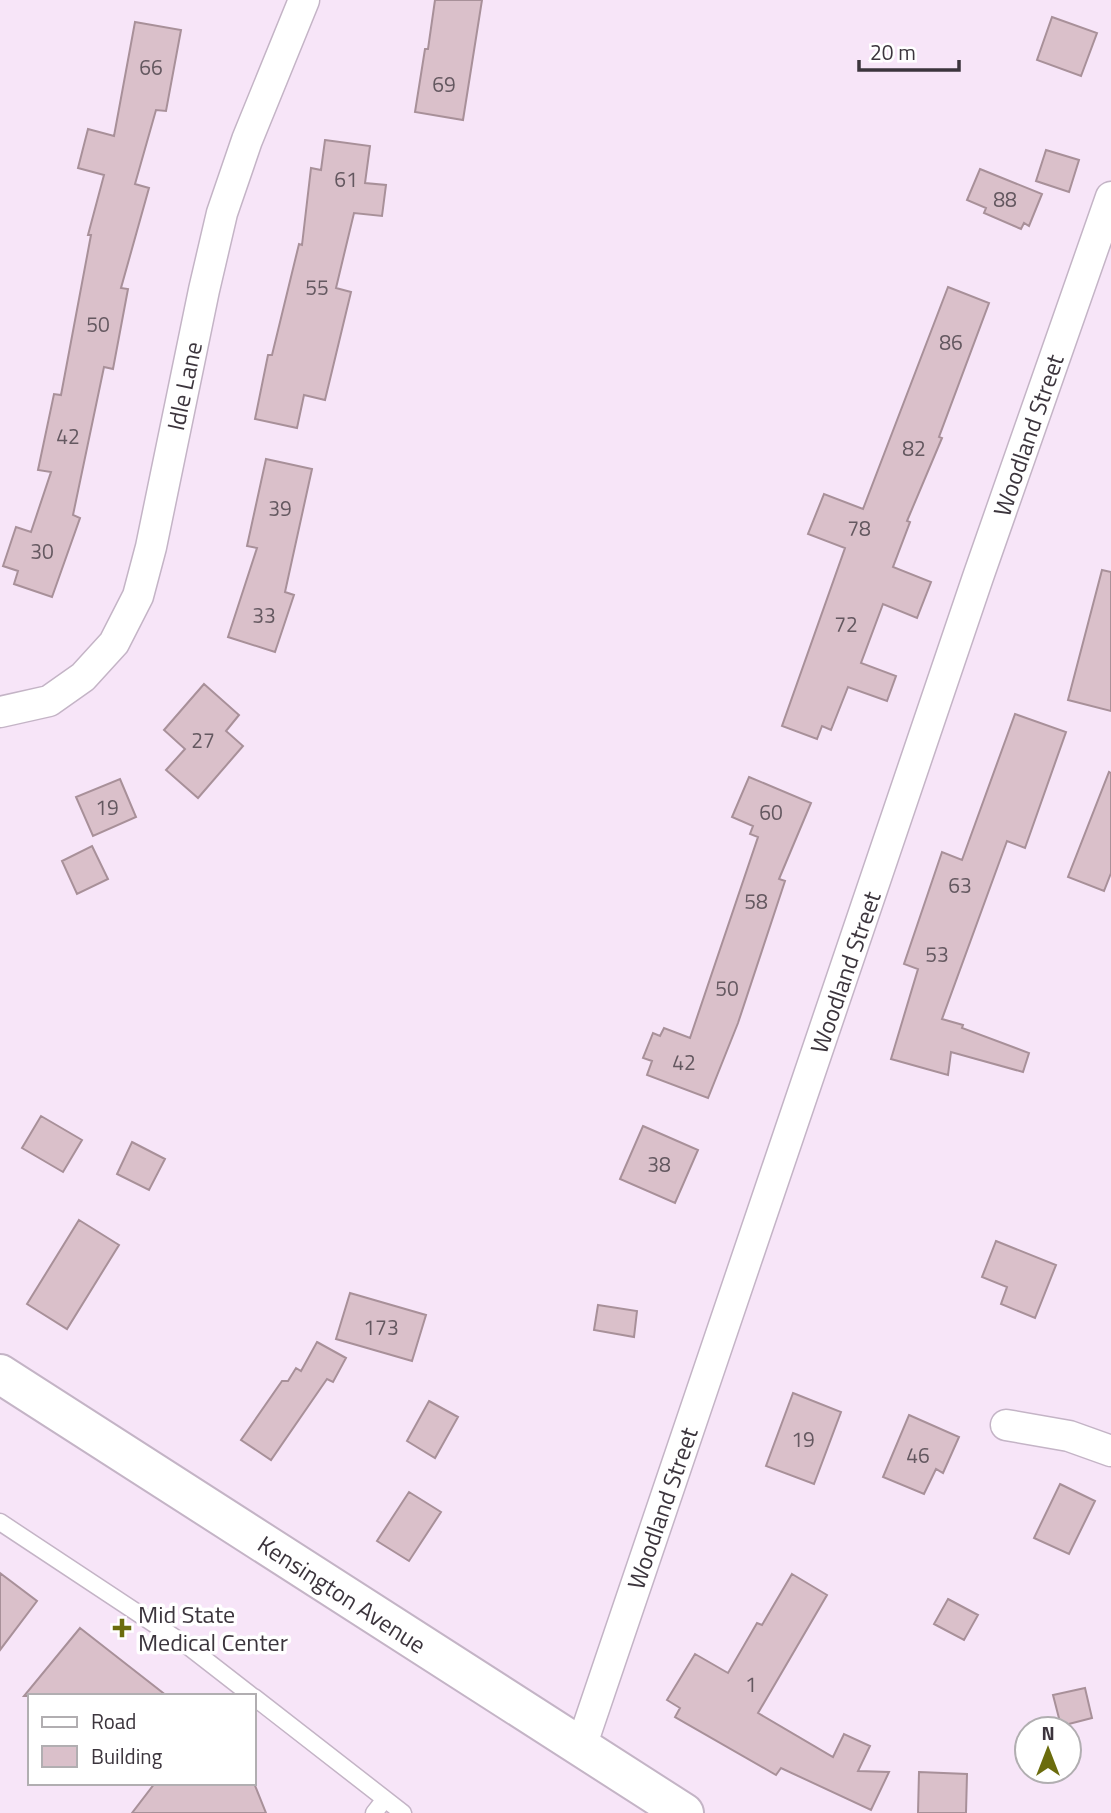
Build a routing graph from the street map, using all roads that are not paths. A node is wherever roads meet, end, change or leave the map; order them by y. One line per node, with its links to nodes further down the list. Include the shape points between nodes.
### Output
1 (304, 0): 3 (street, Idle Lane, via 222,213 138,596 114,643 83,677 49,701)
2 (1111, 197): 10 (street, Woodland Street)
3 (0, 712)
4 (0, 1374): 10 (main road, Kensington Avenue)
5 (1006, 1425): 6 (street, via 1069,1436)
6 (1111, 1451)
7 (0, 1522): 8 (lane, via 178,1640)
8 (249, 1694)
9 (256, 1699): 11 (lane)
10 (581, 1747): 14 (main road, Kensington Avenue)
11 (385, 1799): 12 (lane); 13 (lane)
12 (374, 1813)
13 (403, 1813)
14 (684, 1813)

